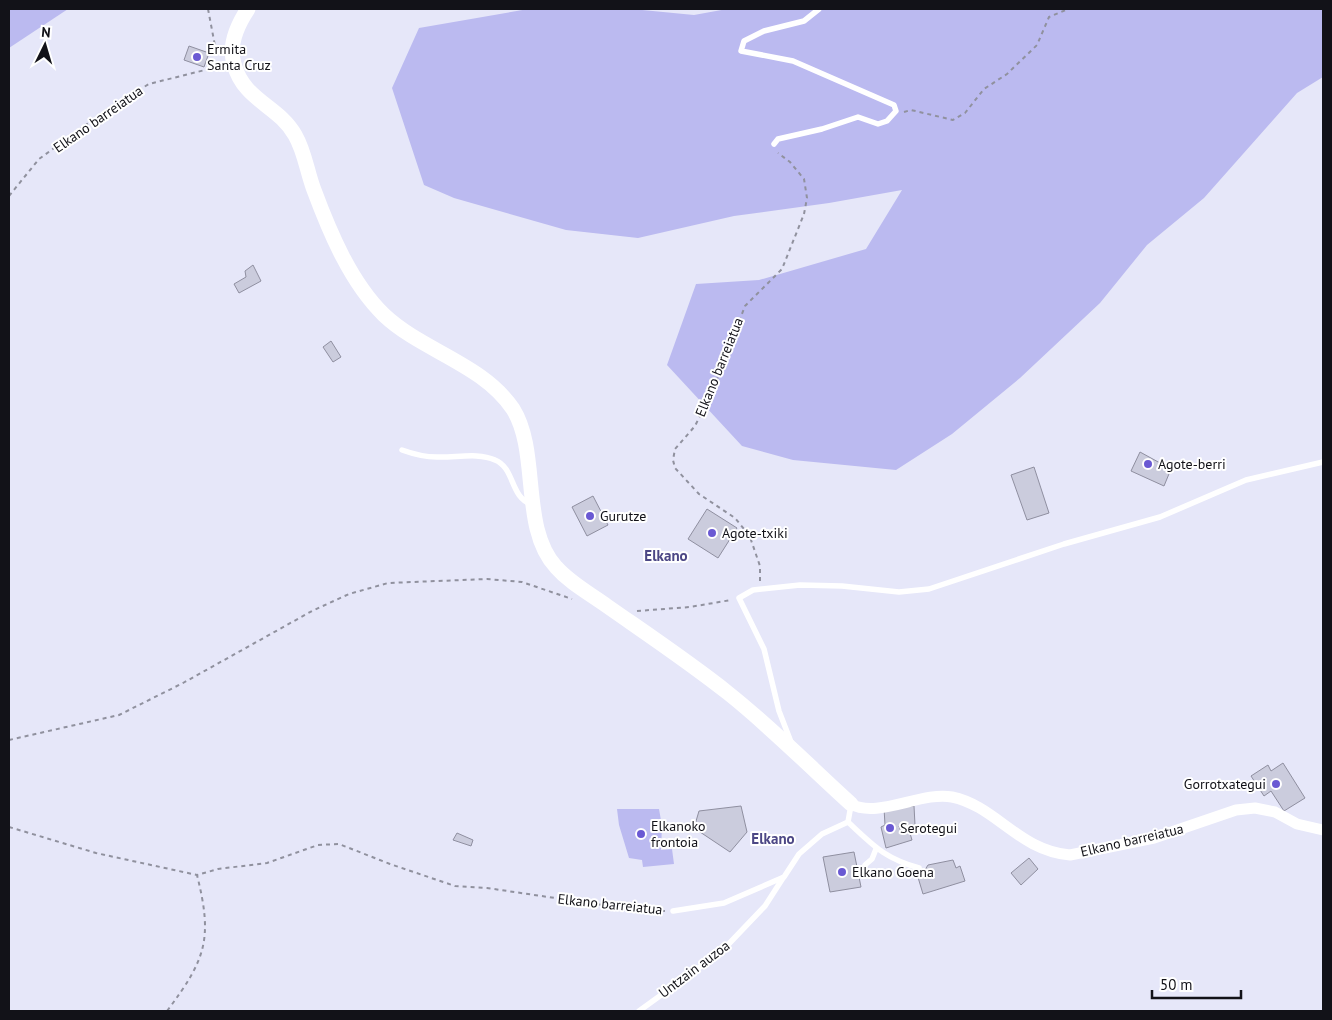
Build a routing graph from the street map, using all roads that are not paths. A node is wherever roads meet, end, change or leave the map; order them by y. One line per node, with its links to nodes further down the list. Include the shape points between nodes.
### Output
1 (248, 9): 6 (street, via 235,36 230,63 247,91 296,136 313,189 332,232 349,267 374,304 407,333 501,394 514,412 526,453)
2 (819, 9): 3 (lane, via 804,21 764,31 744,41 741,51 793,61 818,70 894,105 894,113 887,121 878,124 858,117 778,139)
3 (774, 144)
4 (402, 450): 6 (lane, via 430,457 475,456 496,460 507,470 519,495)
5 (1323, 462): 7 (lane, via 1246,480 1160,517 1064,544 929,590 882,592 811,585 760,588 739,598 764,649 779,711)
6 (533, 505): 7 (street, via 545,552 556,567 572,582 727,692)
7 (798, 756): 8 (street)
8 (851, 804): 9 (lane); 10 (street, Elkano barreiatua, via 876,807 920,798 951,797 979,808 1036,847 1070,855 1154,838 1236,810 1255,808)
9 (848, 822): 11 (lane); 14 (lane, via 822,834 799,854)
10 (1323, 830)
11 (876, 849): 12 (lane); 13 (lane, via 895,861)
12 (865, 865)
13 (920, 868)
14 (784, 877): 15 (lane, Elkano barreiatua, via 724,903); 16 (lane, Untzain auzoa, via 760,911 722,951)
15 (673, 911)
16 (639, 1011)

